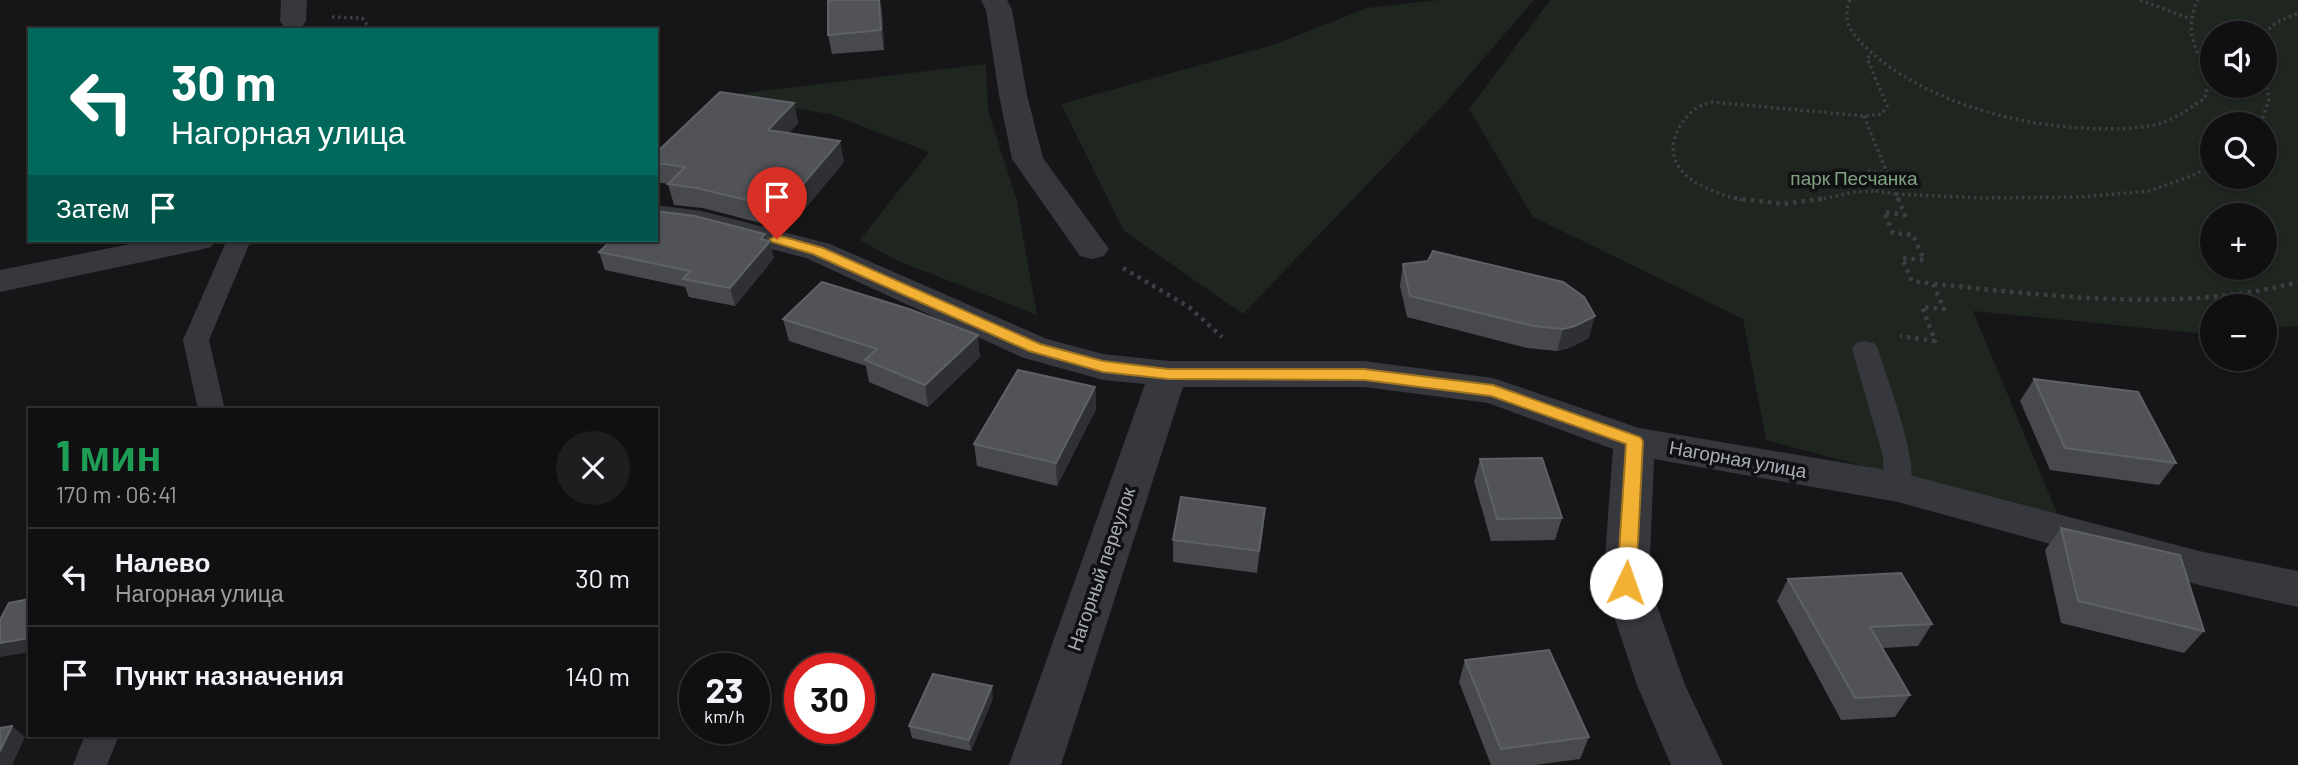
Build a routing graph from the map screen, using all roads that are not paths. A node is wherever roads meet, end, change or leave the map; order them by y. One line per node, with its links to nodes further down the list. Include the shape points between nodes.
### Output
1 (994, 0): 5 (street, via 1028,159)
2 (658, 215): 8 (street, Нагорная улица, via 702,221 818,251 1034,348 1103,366)
3 (190, 242): 6 (street)
4 (238, 242): 9 (lane, via 196,340)
5 (1092, 249)
6 (0, 281)
7 (1866, 349): 11 (lane, via 1897,456)
8 (1168, 374): 10 (street, Нагорная улица, via 1364,374 1493,391); 15 (street, Нагорный переулок)
9 (212, 408)
10 (1634, 441): 11 (street, Нагорная улица); 16 (street, via 1626,583 1661,685)
11 (1898, 487): 12 (street, Нагорная улица, via 2200,568)
12 (2298, 589)
13 (101, 737): 14 (lane)
14 (90, 765)
15 (1035, 765)
16 (1697, 765)

